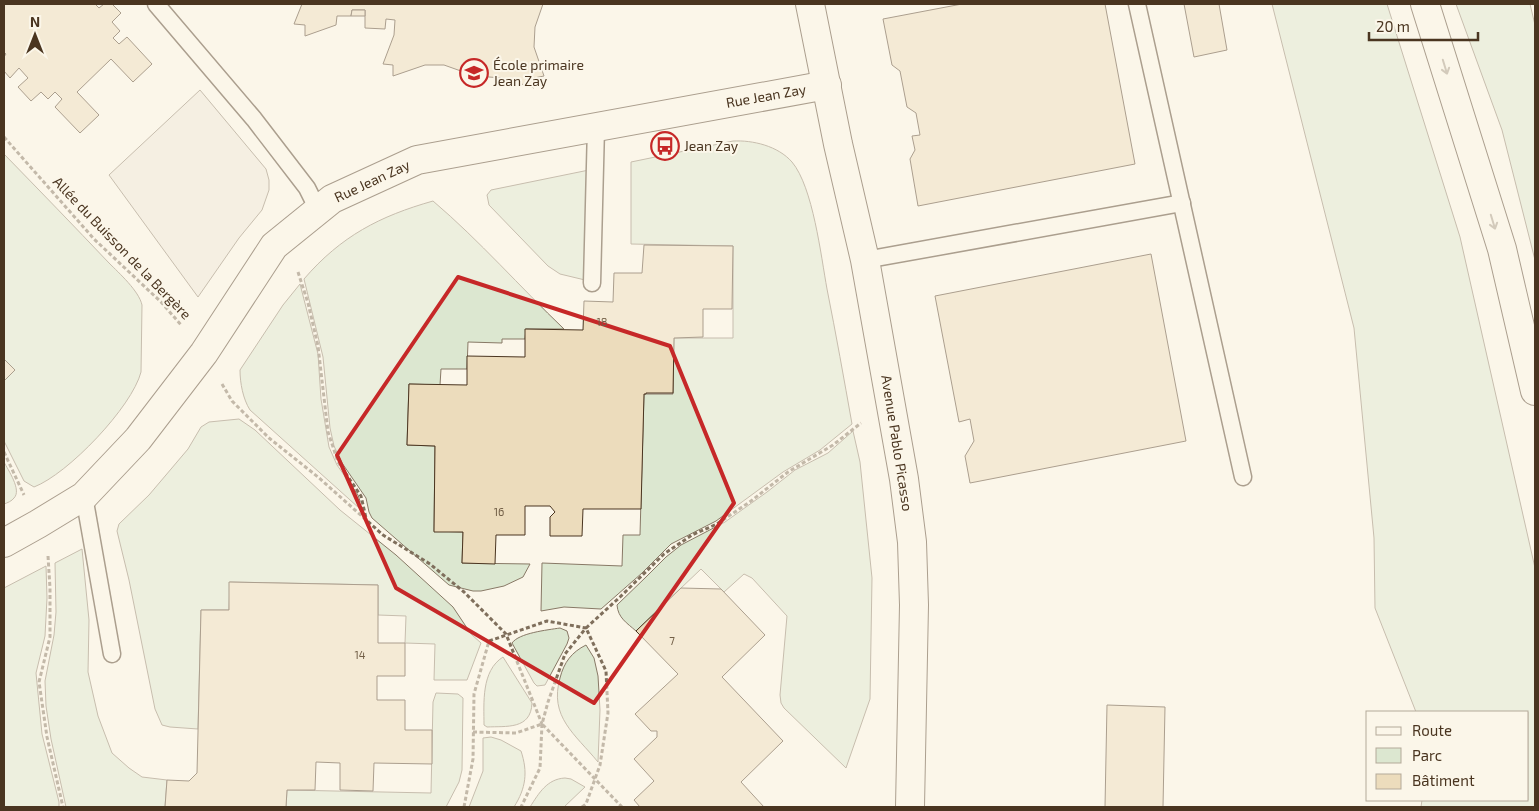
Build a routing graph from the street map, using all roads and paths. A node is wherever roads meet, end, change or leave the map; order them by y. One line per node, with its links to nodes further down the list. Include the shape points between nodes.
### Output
1 (156, 4): 9 (lane, via 254,120 307,188)
2 (810, 4): 5 (main road, Avenue Pablo Picasso)
3 (1137, 4): 8 (lane)
4 (1425, 4): 14 (main road, one-way to 14, via 1502,249)
5 (827, 85): 6 (main road, Rue Jean Zay); 11 (main road, Avenue Pablo Picasso)
6 (596, 127): 9 (main road, Rue Jean Zay, via 416,160 332,199); 12 (lane)
7 (4, 138): 13 (path, Allée du Buisson de la Bergère, via 94,239 161,302)
8 (1182, 203): 11 (lane); 17 (lane)
9 (318, 210): 10 (main road, Rue Jean Zay)
10 (274, 246): 13 (main road, Rue Jean Zay); 19 (path, via 296,268 308,303 318,346 328,432 338,462 361,496)
11 (865, 260): 15 (main road, Avenue Pablo Picasso)
12 (592, 283)
13 (204, 353): 18 (main road, Rue Jean Zay, via 138,439); 19 (path, Allée du Buisson de la Bergère, via 232,401 269,438)
14 (1535, 391)
15 (890, 404): 22 (path, via 717,524 692,535 664,554); 33 (main road, Avenue Pablo Picasso, via 912,542)
16 (4, 452): 20 (path)
17 (1243, 477)
18 (84, 496): 20 (main road, Rue Jean Zay); 24 (lane)
19 (366, 520): 23 (path, Allée du Buisson de la Bergère, via 383,535 430,564)
20 (38, 524): 21 (main road, Rue Jean Zay); 28 (path, via 48,553 50,588 50,637 39,682 47,737)
21 (4, 543)
22 (586, 628): 23 (path, via 547,621); 25 (path, via 565,654); 27 (path, via 606,671 608,712)
23 (506, 634): 25 (path); 26 (path, via 489,641 474,694)
24 (112, 654)
25 (542, 724): 26 (path, via 516,733); 27 (path); 30 (path, via 540,768)
26 (473, 732): 29 (path, via 473,759)
27 (596, 779): 31 (path); 32 (path)
28 (63, 807)
29 (464, 807)
30 (521, 807)
31 (582, 807)
32 (622, 807)
33 (910, 807)

